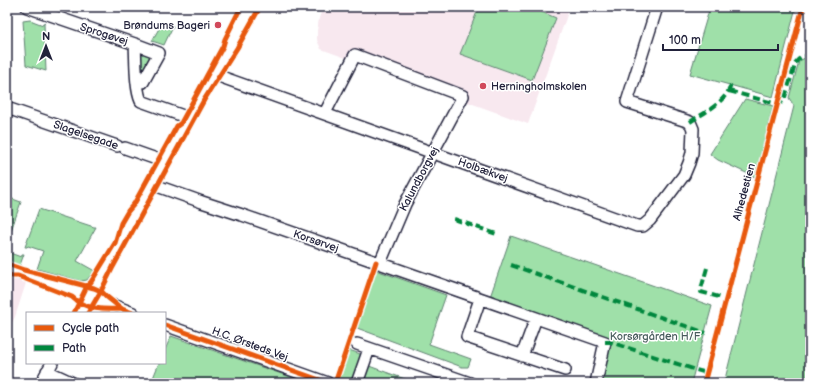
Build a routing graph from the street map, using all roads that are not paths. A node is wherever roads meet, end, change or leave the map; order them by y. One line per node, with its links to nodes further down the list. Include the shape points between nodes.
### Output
1 (27, 7): 4 (street, Sprogøvej)
2 (252, 7): 5 (street)
3 (657, 7): 10 (street, Holbækvej, via 627,102 690,122 693,129 692,153 684,175 643,226)
4 (135, 44): 6 (street, Sprogøvej); 6 (street, Sprogøvej, via 158,53 143,82)
5 (213, 74): 8 (street, Holbækvej); 9 (street)
6 (137, 82): 9 (street, Sprogøvej, via 141,100)
7 (7, 108): 11 (street, Slagelsegade)
8 (324, 114): 10 (street, Holbækvej); 10 (street, Kalundborgvej, via 355,55 463,96)
9 (189, 118): 11 (street)
10 (433, 152): 13 (street, Kalundborgvej, via 405,204)
11 (164, 162): 12 (street)
12 (152, 183): 13 (street, Korsørvej); 15 (street)
13 (380, 263): 16 (street, Korsørvej)
14 (7, 269): 15 (street)
15 (89, 296): 17 (street); 18 (street)
16 (480, 299): 19 (street, Korsørvej); 23 (street, via 467,337)
17 (81, 312)
18 (130, 312)
19 (536, 318): 23 (street); 31 (street, Korsørvej, via 604,342)
20 (166, 325): 28 (street, H.C. Ørsteds Vej)
21 (357, 344): 22 (street)
22 (369, 349): 29 (street); 30 (street)
23 (522, 356): 25 (street)
24 (50, 367): 26 (street); 27 (street)
25 (565, 370)
26 (41, 383)
27 (73, 383)
28 (328, 383)
29 (358, 383)
30 (470, 383)
31 (596, 383)

